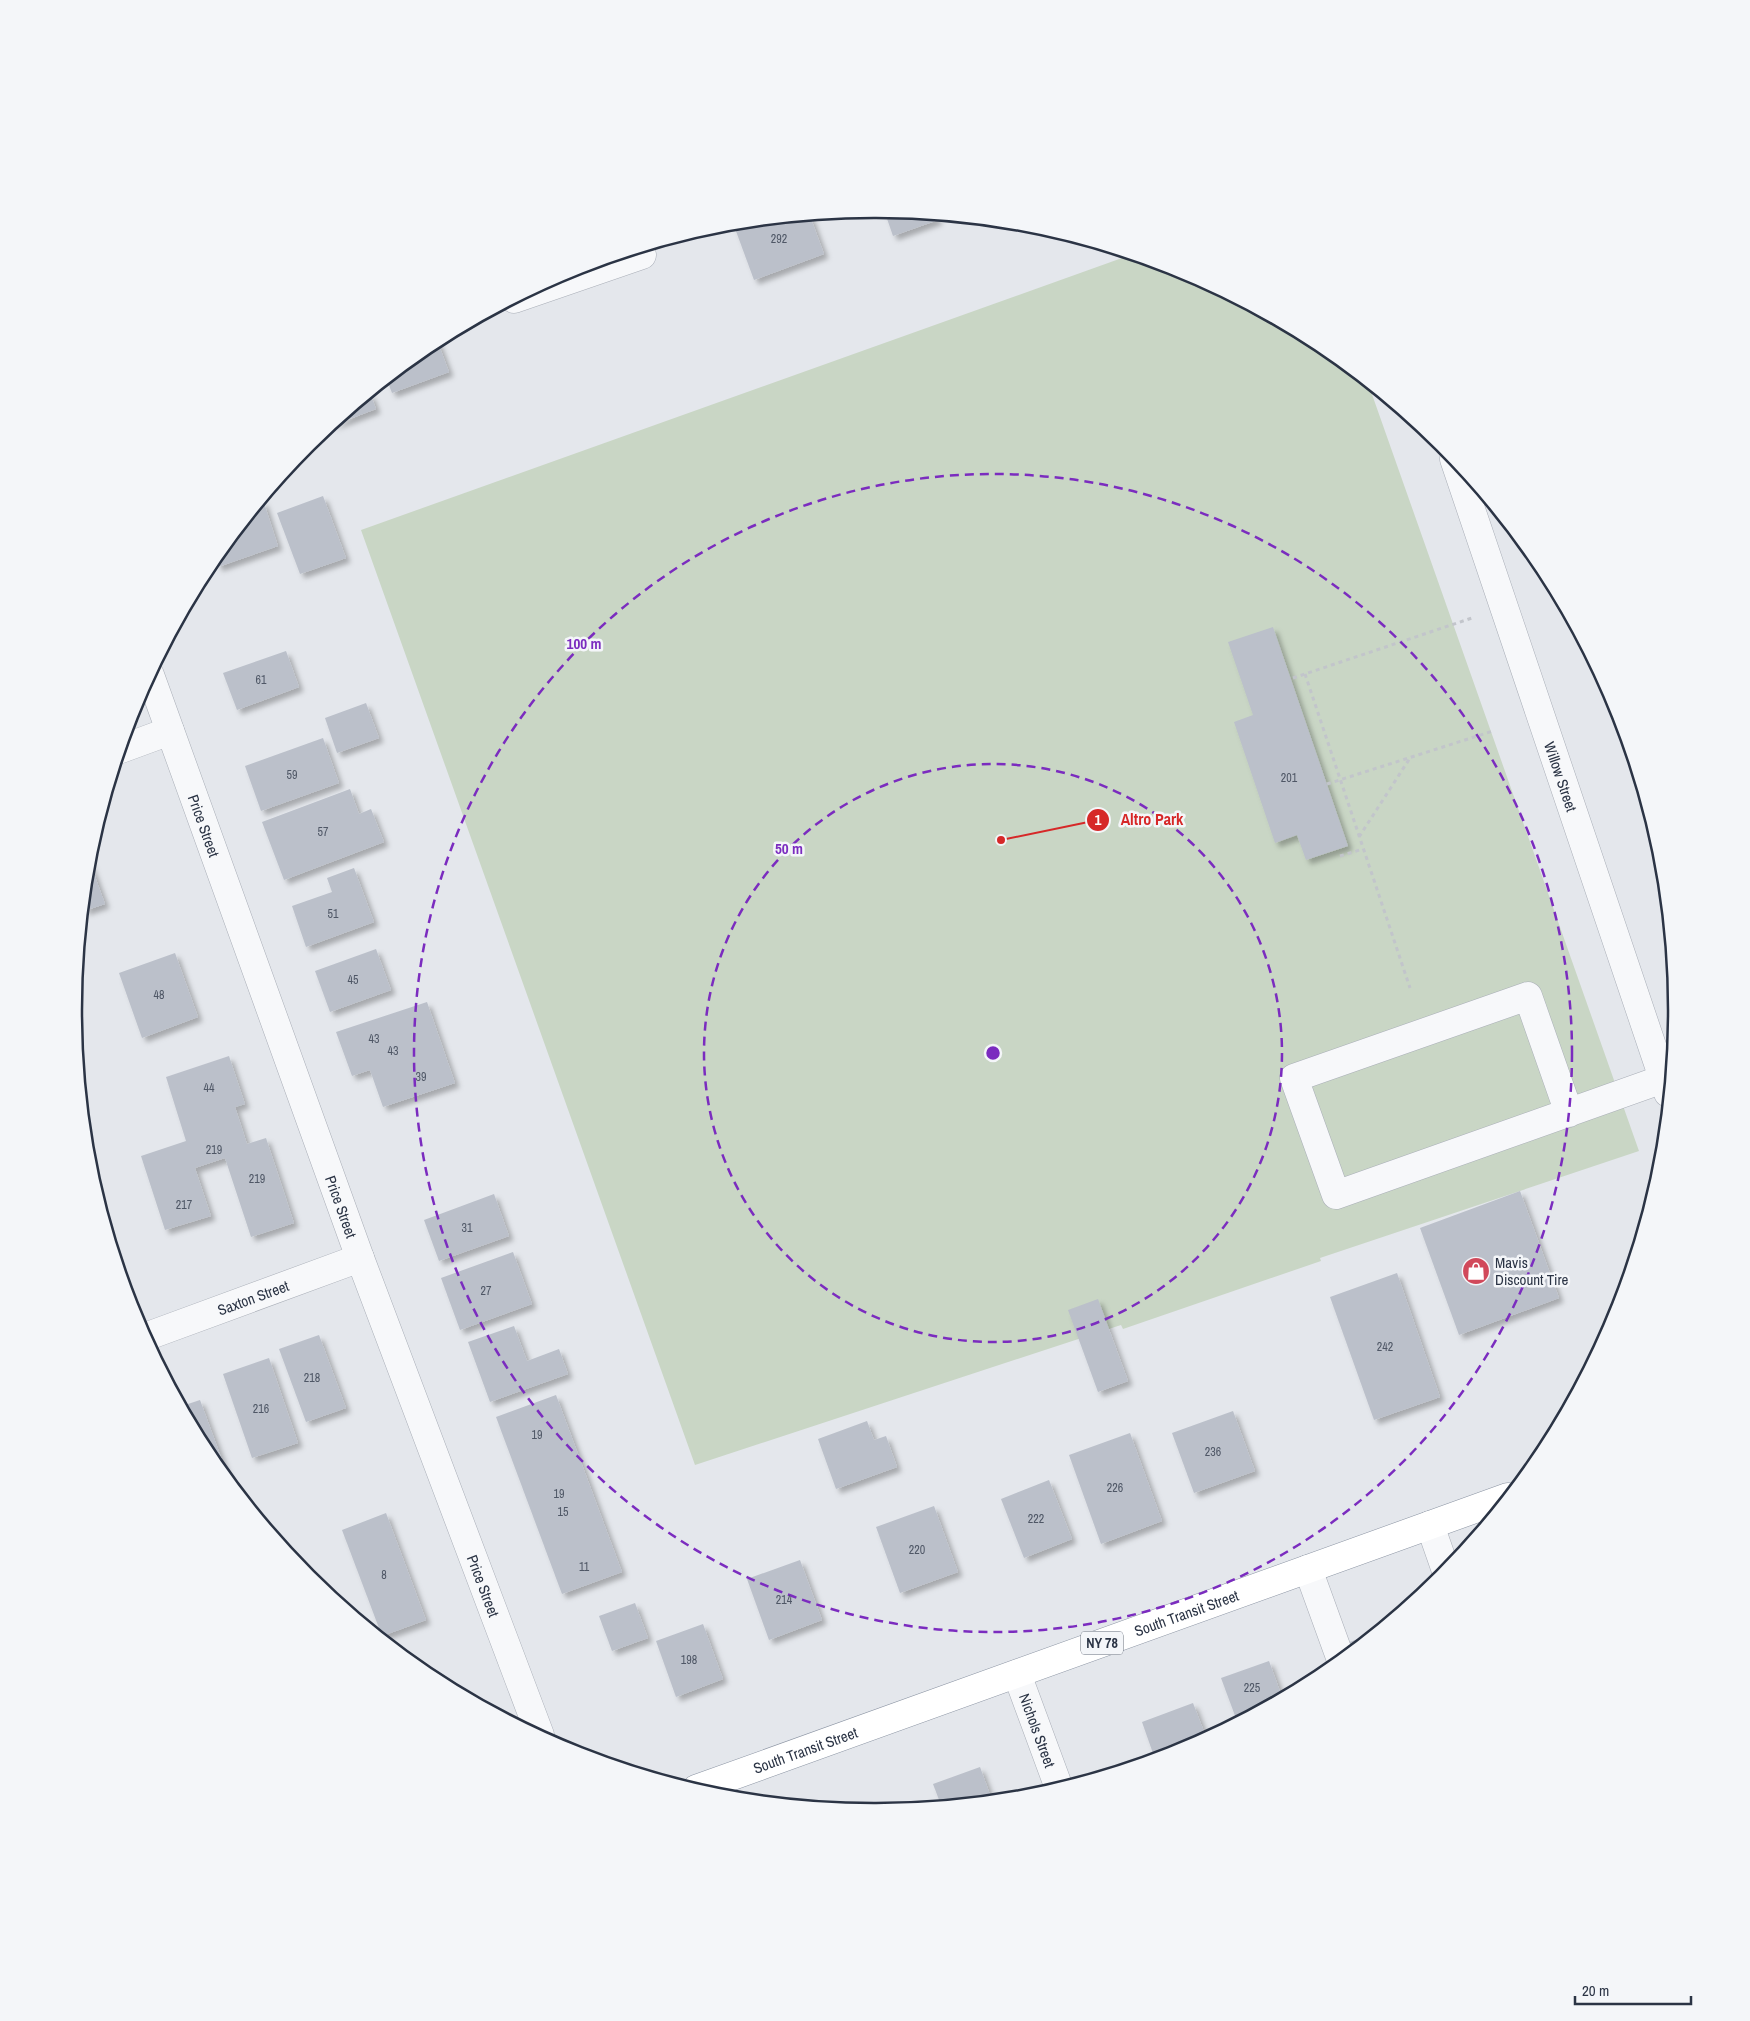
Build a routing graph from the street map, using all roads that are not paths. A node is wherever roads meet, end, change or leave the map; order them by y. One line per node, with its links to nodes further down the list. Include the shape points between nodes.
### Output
1 (641, 254): 2 (street)
2 (560, 284)
3 (1460, 476): 7 (street, Willow Street)
4 (153, 684): 5 (street, Price Street)
5 (170, 731): 6 (street); 10 (street, Price Street)
6 (129, 746)
7 (1664, 1081)
8 (1664, 1087): 9 (street)
9 (1569, 1113): 9 (street, via 1336,1195 1294,1078 1528,996)
10 (360, 1258): 11 (street, Saxton Street); 18 (street, Price Street)
11 (152, 1334)
12 (1499, 1499): 13 (highway, South Transit Street / NY 78)
13 (1430, 1525): 14 (street); 15 (highway, South Transit Street / NY 78)
14 (1443, 1563)
15 (1308, 1569): 16 (street); 17 (highway, South Transit Street / NY 78)
16 (1338, 1652)
17 (1017, 1674): 19 (street, Nichols Street); 20 (highway, South Transit Street / NY 78)
18 (537, 1727)
19 (1057, 1782)
20 (709, 1785)

